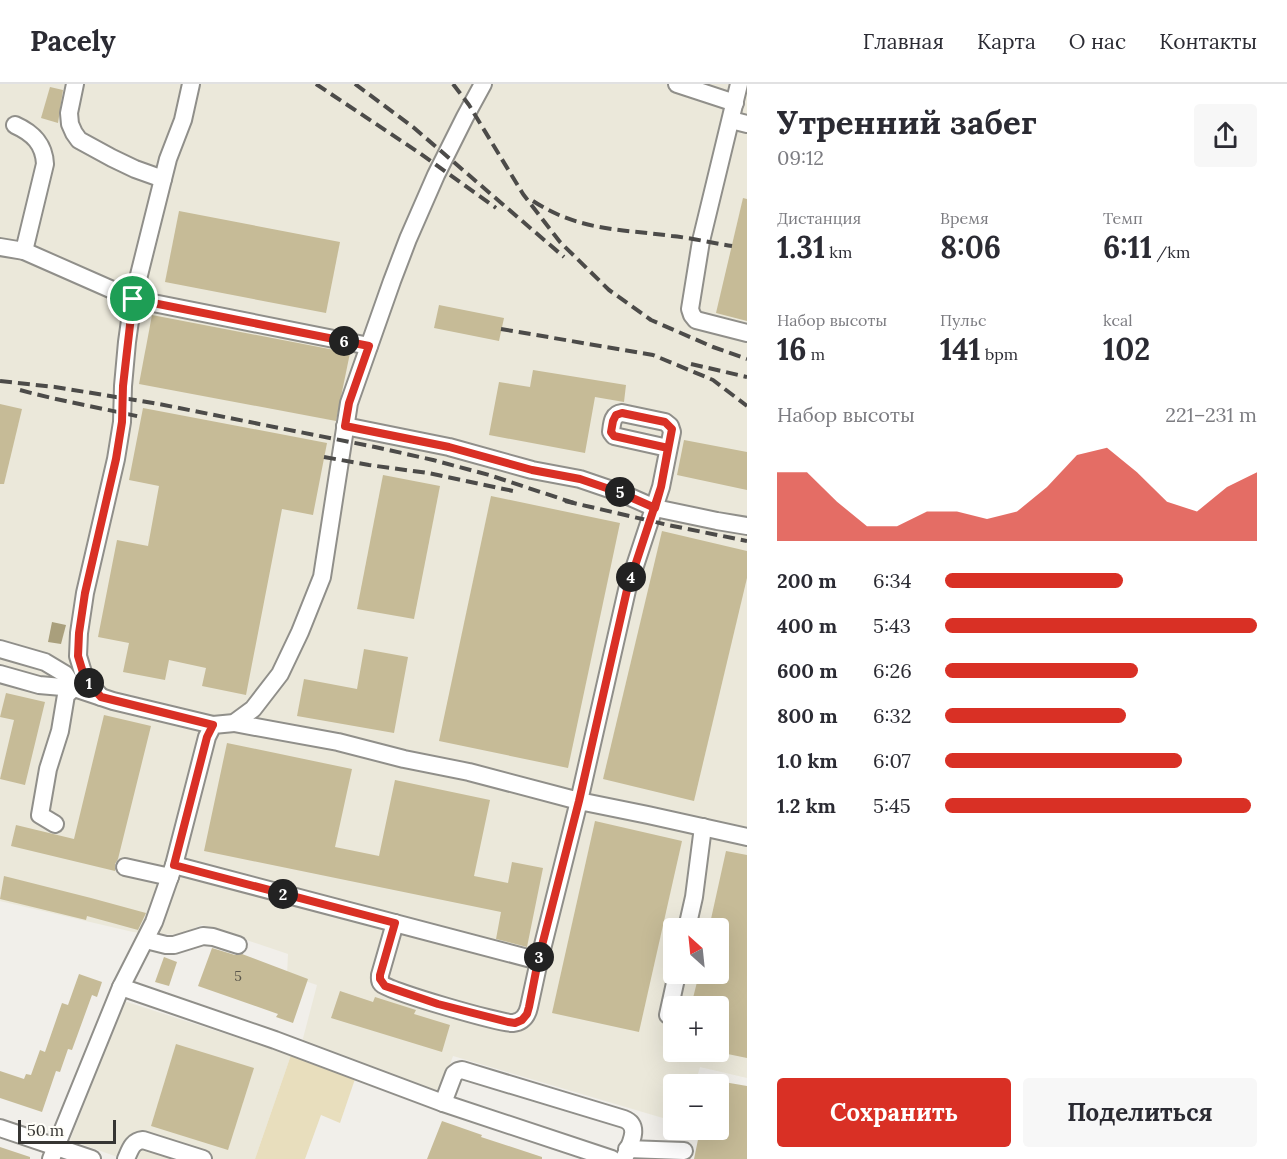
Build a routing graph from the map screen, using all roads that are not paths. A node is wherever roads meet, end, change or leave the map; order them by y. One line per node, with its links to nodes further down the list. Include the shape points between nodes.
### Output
1 (75, 84): 9 (street, via 69,113 79,140)
2 (191, 84): 9 (street)
3 (483, 84): 14 (street, via 408,238)
4 (677, 84): 6 (street)
5 (740, 84): 6 (street)
6 (735, 103): 7 (street)
7 (739, 122): 13 (street, via 701,241 690,309 696,320)
8 (15, 125): 11 (street, via 36,137 45,164)
9 (163, 179): 12 (street)
10 (0, 247): 11 (street)
11 (24, 251): 12 (street)
12 (133, 299): 14 (street); 22 (street, via 122,422 79,633 78,656 85,679)
13 (747, 333)
14 (369, 346): 15 (street)
15 (345, 426): 17 (street, via 580,479); 23 (street, via 322,577 280,674 253,709)
16 (668, 448): 17 (street)
17 (655, 508): 18 (street); 25 (street, via 627,590)
18 (747, 526)
19 (0, 649): 21 (street, via 45,663 65,674)
20 (4, 677): 21 (street)
21 (74, 688): 22 (street); 26 (street, via 66,695 40,814)
22 (101, 697): 24 (street)
23 (234, 723): 24 (street); 25 (street, via 338,742)
24 (213, 725): 30 (street)
25 (579, 801): 27 (street); 35 (street)
26 (55, 824)
27 (703, 827): 28 (street); 31 (street)
28 (747, 837)
29 (126, 867): 30 (street)
30 (172, 871): 32 (street); 33 (street)
31 (689, 918)
32 (395, 923): 35 (street); 35 (street, via 382,967 382,984 476,1015 515,1023 522,1020 529,1007)
33 (146, 940): 34 (street, via 174,945 203,936); 36 (street)
34 (238, 945)
35 (538, 961)
36 (122, 987): 37 (street); 40 (street)
37 (443, 1103): 41 (street, via 454,1074 467,1071 629,1121 634,1129); 45 (street)
38 (0, 1128): 40 (street)
39 (684, 1151): 41 (street)
40 (53, 1153): 42 (street)
41 (626, 1154)
42 (92, 1159)
43 (126, 1159): 44 (street, via 136,1140)
44 (203, 1159)
45 (612, 1159)

